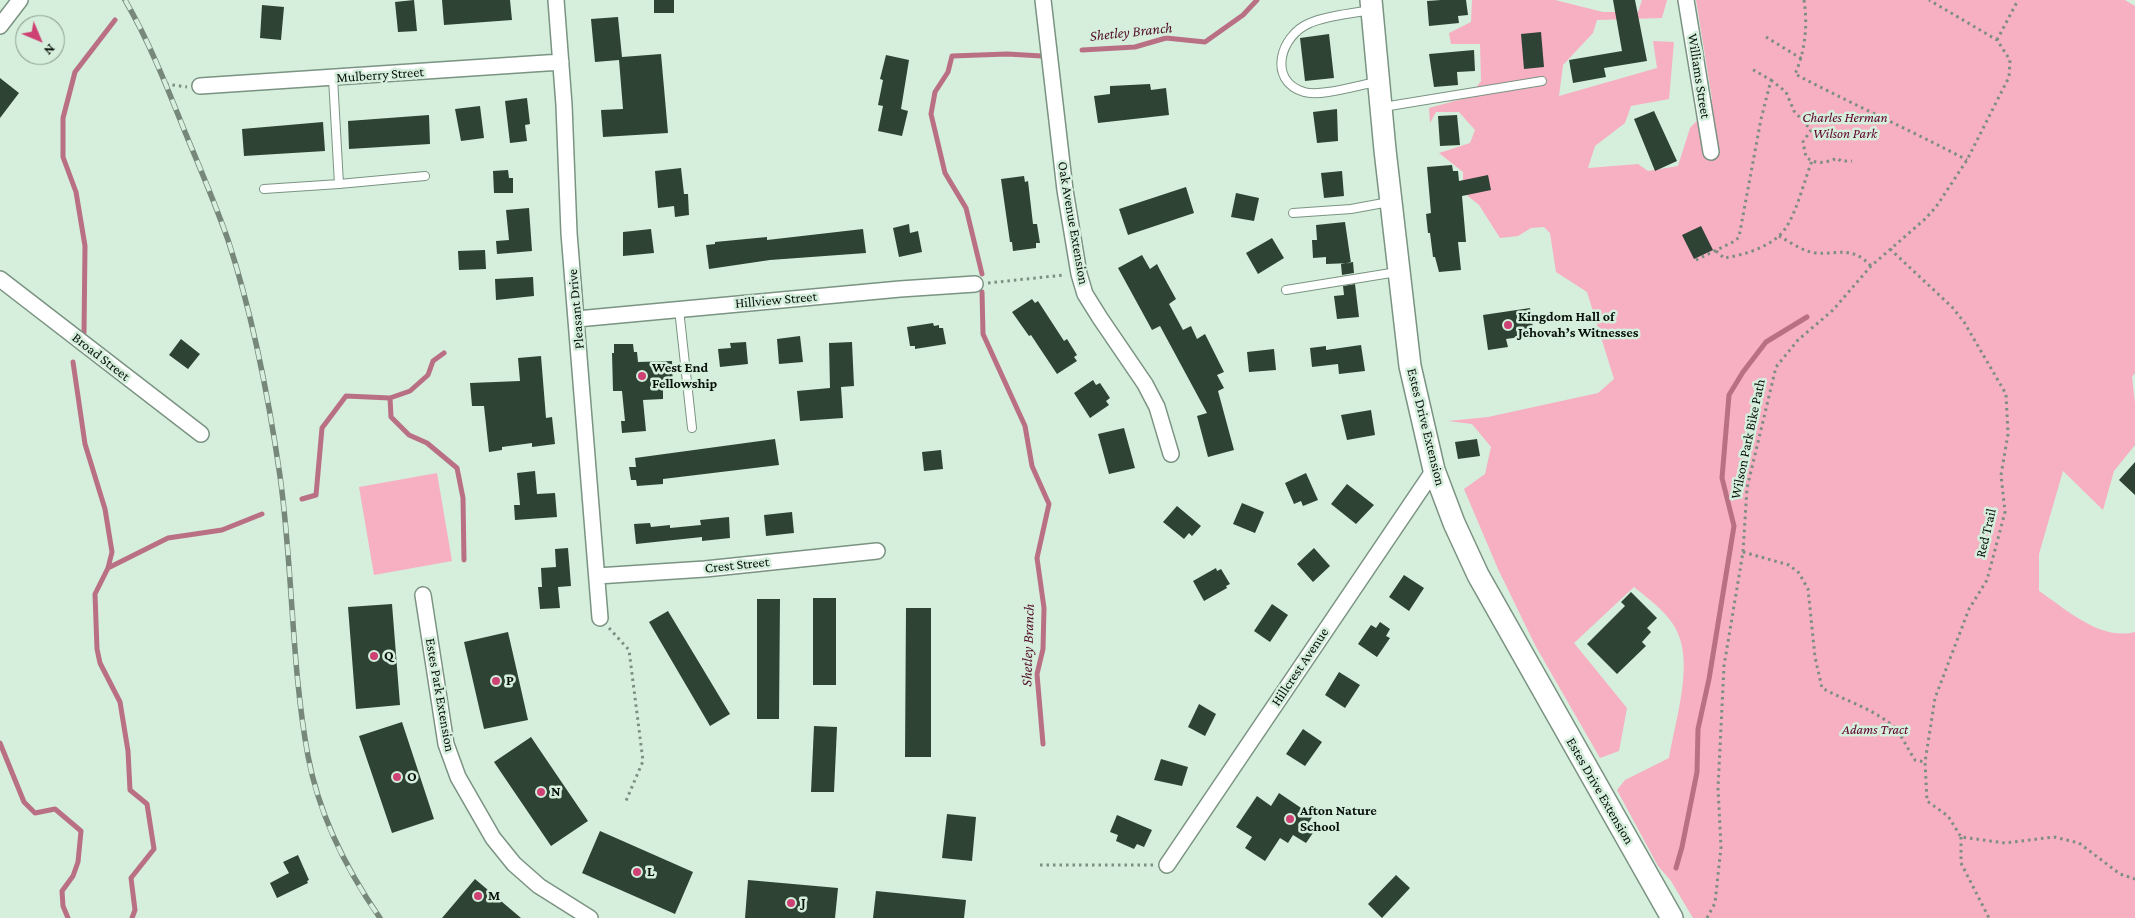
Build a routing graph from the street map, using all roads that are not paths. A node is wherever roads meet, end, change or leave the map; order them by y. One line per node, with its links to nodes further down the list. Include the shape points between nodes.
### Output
1 (20, 0): 6 (street)
2 (556, 0): 7 (street, Pleasant Drive)
3 (1043, 0): 27 (street, Oak Avenue Extension, via 1065,190 1079,274 1100,318 1145,384 1157,408)
4 (1686, 0): 13 (street, Williams Street)
5 (1372, 5): 9 (main road, Estes Drive Extension); 9 (lane, via 1310,23 1293,34 1281,51 1282,68 1283,76 1292,86 1305,92)
6 (0, 26)
7 (561, 62): 8 (street, Mulberry Street); 24 (street, Pleasant Drive, via 569,233)
8 (333, 78): 11 (street, Mulberry Street); 15 (lane)
9 (1379, 81): 12 (main road, Estes Drive Extension)
10 (1542, 81): 12 (lane)
11 (200, 86)
12 (1381, 107): 17 (main road, Estes Drive Extension)
13 (1711, 152)
14 (425, 176): 15 (lane)
15 (339, 184): 16 (lane)
16 (264, 189)
17 (1391, 202): 18 (lane); 19 (main road, Estes Drive Extension)
18 (1294, 213)
19 (1399, 271): 22 (lane); 28 (main road, Estes Drive Extension, via 1410,366)
20 (0, 279): 26 (street, Broad Street)
21 (975, 284): 23 (street, Hillview Street)
22 (1286, 290)
23 (679, 309): 24 (street, Hillview Street); 25 (lane)
24 (577, 319): 30 (street, Pleasant Drive)
25 (692, 428)
26 (201, 434)
27 (1171, 454)
28 (1434, 470): 33 (street, Hillcrest Avenue); 35 (main road, Estes Drive Extension, via 1478,574)
29 (877, 551): 30 (street, Crest Street, via 705,569)
30 (597, 576): 32 (street, Pleasant Drive)
31 (423, 596): 34 (street, Estes Park Extension, via 446,744 458,777 493,838 514,864 539,886)
32 (600, 618)
33 (1167, 865)
34 (590, 918)
35 (1672, 918)

